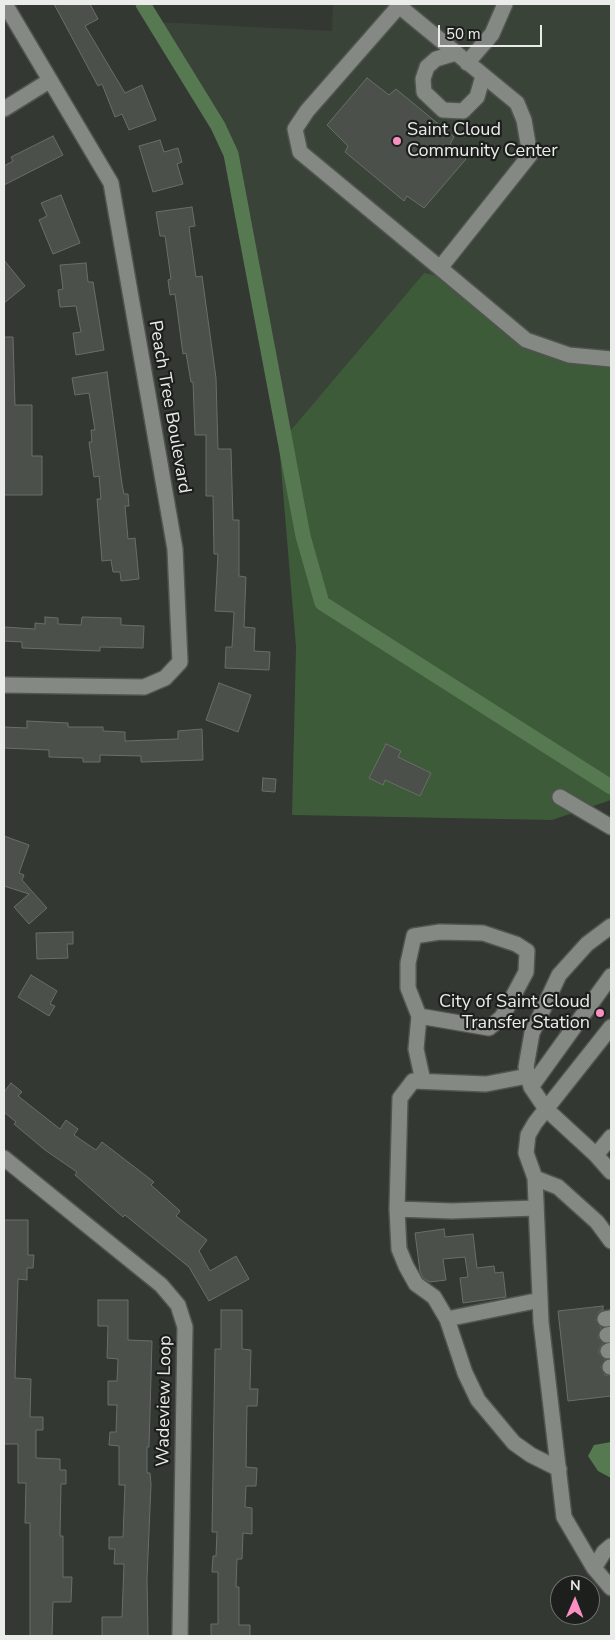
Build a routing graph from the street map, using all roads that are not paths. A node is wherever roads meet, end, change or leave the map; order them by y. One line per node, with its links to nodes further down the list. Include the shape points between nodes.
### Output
1 (5, 4): 5 (street, Peach Tree Boulevard)
2 (505, 4): 3 (street, via 492,34)
3 (462, 58): 4 (street); 4 (street, via 436,59 427,67 423,79 424,92 443,110 463,111 477,97); 7 (street, via 399,6 295,129 300,152)
4 (483, 76): 7 (street, via 517,104 524,120 530,155)
5 (49, 81): 6 (street); 9 (street, Peach Tree Boulevard, via 111,184 174,549 180,662 165,678 144,687)
6 (4, 109)
7 (440, 268): 8 (street, via 526,340 569,355)
8 (611, 359)
9 (4, 685)
10 (560, 798): 11 (street)
11 (611, 827)
12 (611, 926): 17 (street, via 587,944 559,975 532,1033 526,1067)
13 (611, 976): 17 (street)
14 (419, 1016): 14 (street, via 489,1028 502,1017 526,972 527,951 483,933 440,932 414,936 408,962 408,988); 16 (street, via 416,1049)
15 (611, 1027): 18 (street)
16 (423, 1081): 17 (street, via 486,1084); 25 (street, via 413,1081 400,1098)
17 (530, 1081): 18 (street)
18 (546, 1109): 20 (street); 23 (street, via 528,1135 526,1153)
19 (611, 1137): 20 (street)
20 (596, 1155): 22 (street)
21 (4, 1158): 33 (street, Wadeview Loop, via 161,1286 178,1305 185,1327)
22 (611, 1172)
23 (535, 1178): 24 (street); 26 (street, via 558,1188 597,1222)
24 (536, 1208): 25 (street); 27 (street)
25 (398, 1209): 28 (street, via 399,1249 406,1266 416,1284 434,1297)
26 (611, 1241)
27 (540, 1300): 28 (street); 29 (street)
28 (447, 1319): 29 (street, via 478,1400 514,1443)
29 (558, 1469): 31 (street, via 564,1517)
30 (611, 1546): 31 (street)
31 (594, 1568): 32 (street)
32 (611, 1588)
33 (180, 1636)

